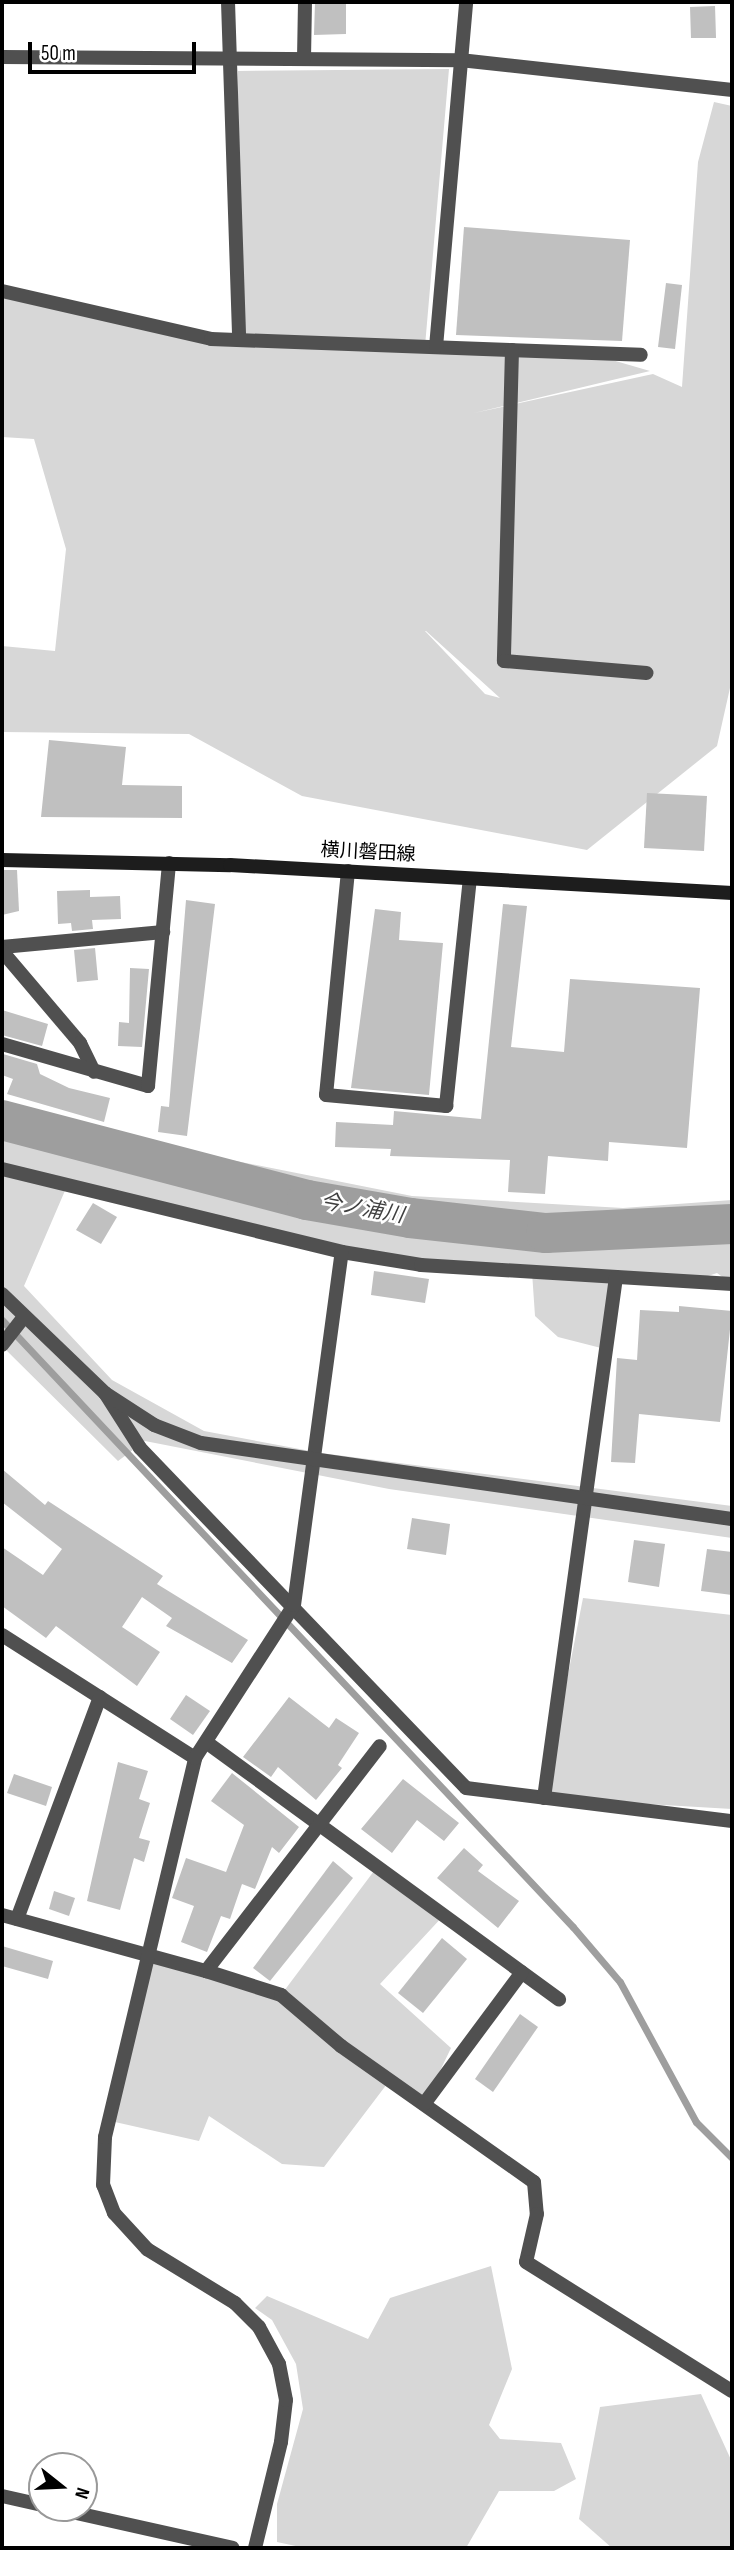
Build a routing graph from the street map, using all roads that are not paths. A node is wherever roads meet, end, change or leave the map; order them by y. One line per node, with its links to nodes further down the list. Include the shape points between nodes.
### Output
1 (228, 2): 5 (street)
2 (305, 2): 6 (street)
3 (466, 2): 7 (street)
4 (2, 57): 5 (street)
5 (228, 58): 6 (street); 10 (street)
6 (304, 59): 7 (street)
7 (460, 60): 8 (street); 11 (street)
8 (732, 90)
9 (2, 290): 10 (street, via 211,338)
10 (239, 336): 11 (street)
11 (436, 347): 12 (street)
12 (512, 350): 13 (street); 14 (street, via 504,661)
13 (641, 355)
14 (646, 673)
15 (2, 860): 16 (main road, 横川磐田線)
16 (169, 863): 17 (main road, 横川磐田線); 20 (street)
17 (348, 871): 18 (main road, 横川磐田線); 18 (street, via 326,1095 446,1106)
18 (470, 879): 19 (main road, 横川磐田線)
19 (732, 893)
20 (163, 932): 21 (street); 23 (street, via 148,1086)
21 (2, 949): 23 (street, via 80,1043)
22 (2, 1044): 23 (street)
23 (94, 1072)
24 (2, 1168): 25 (street)
25 (342, 1252): 26 (street, via 421,1265); 32 (street)
26 (616, 1278): 27 (street); 33 (street)
27 (732, 1284)
28 (2, 1294): 29 (street)
29 (24, 1317): 30 (street); 31 (street)
30 (2, 1345)
31 (104, 1393): 32 (street, via 154,1425 201,1443); 35 (street, via 140,1448)
32 (310, 1461): 33 (street); 35 (street)
33 (584, 1499): 34 (street); 41 (street)
34 (732, 1519)
35 (294, 1605): 38 (street); 41 (street, via 466,1788)
36 (2, 1635): 37 (street)
37 (100, 1698): 40 (street); 45 (street)
38 (206, 1742): 40 (street); 43 (street)
39 (380, 1746): 43 (street)
40 (195, 1758): 46 (street)
41 (544, 1798): 42 (street)
42 (732, 1821)
43 (317, 1824): 47 (street); 48 (street)
44 (2, 1914): 45 (street)
45 (17, 1919): 46 (street)
46 (148, 1957): 47 (street); 56 (street, via 105,2137 103,2185 114,2213 147,2249 235,2303 259,2327 279,2364 286,2400 281,2442)
47 (206, 1971): 50 (street, via 281,1995)
48 (522, 1972): 49 (street); 50 (street)
49 (559, 1999)
50 (424, 2104): 51 (street, via 534,2182 537,2214 526,2262)
51 (732, 2391)
52 (2, 2496): 53 (street)
53 (28, 2502)
54 (98, 2518): 55 (street)
55 (233, 2548)
56 (255, 2548)

